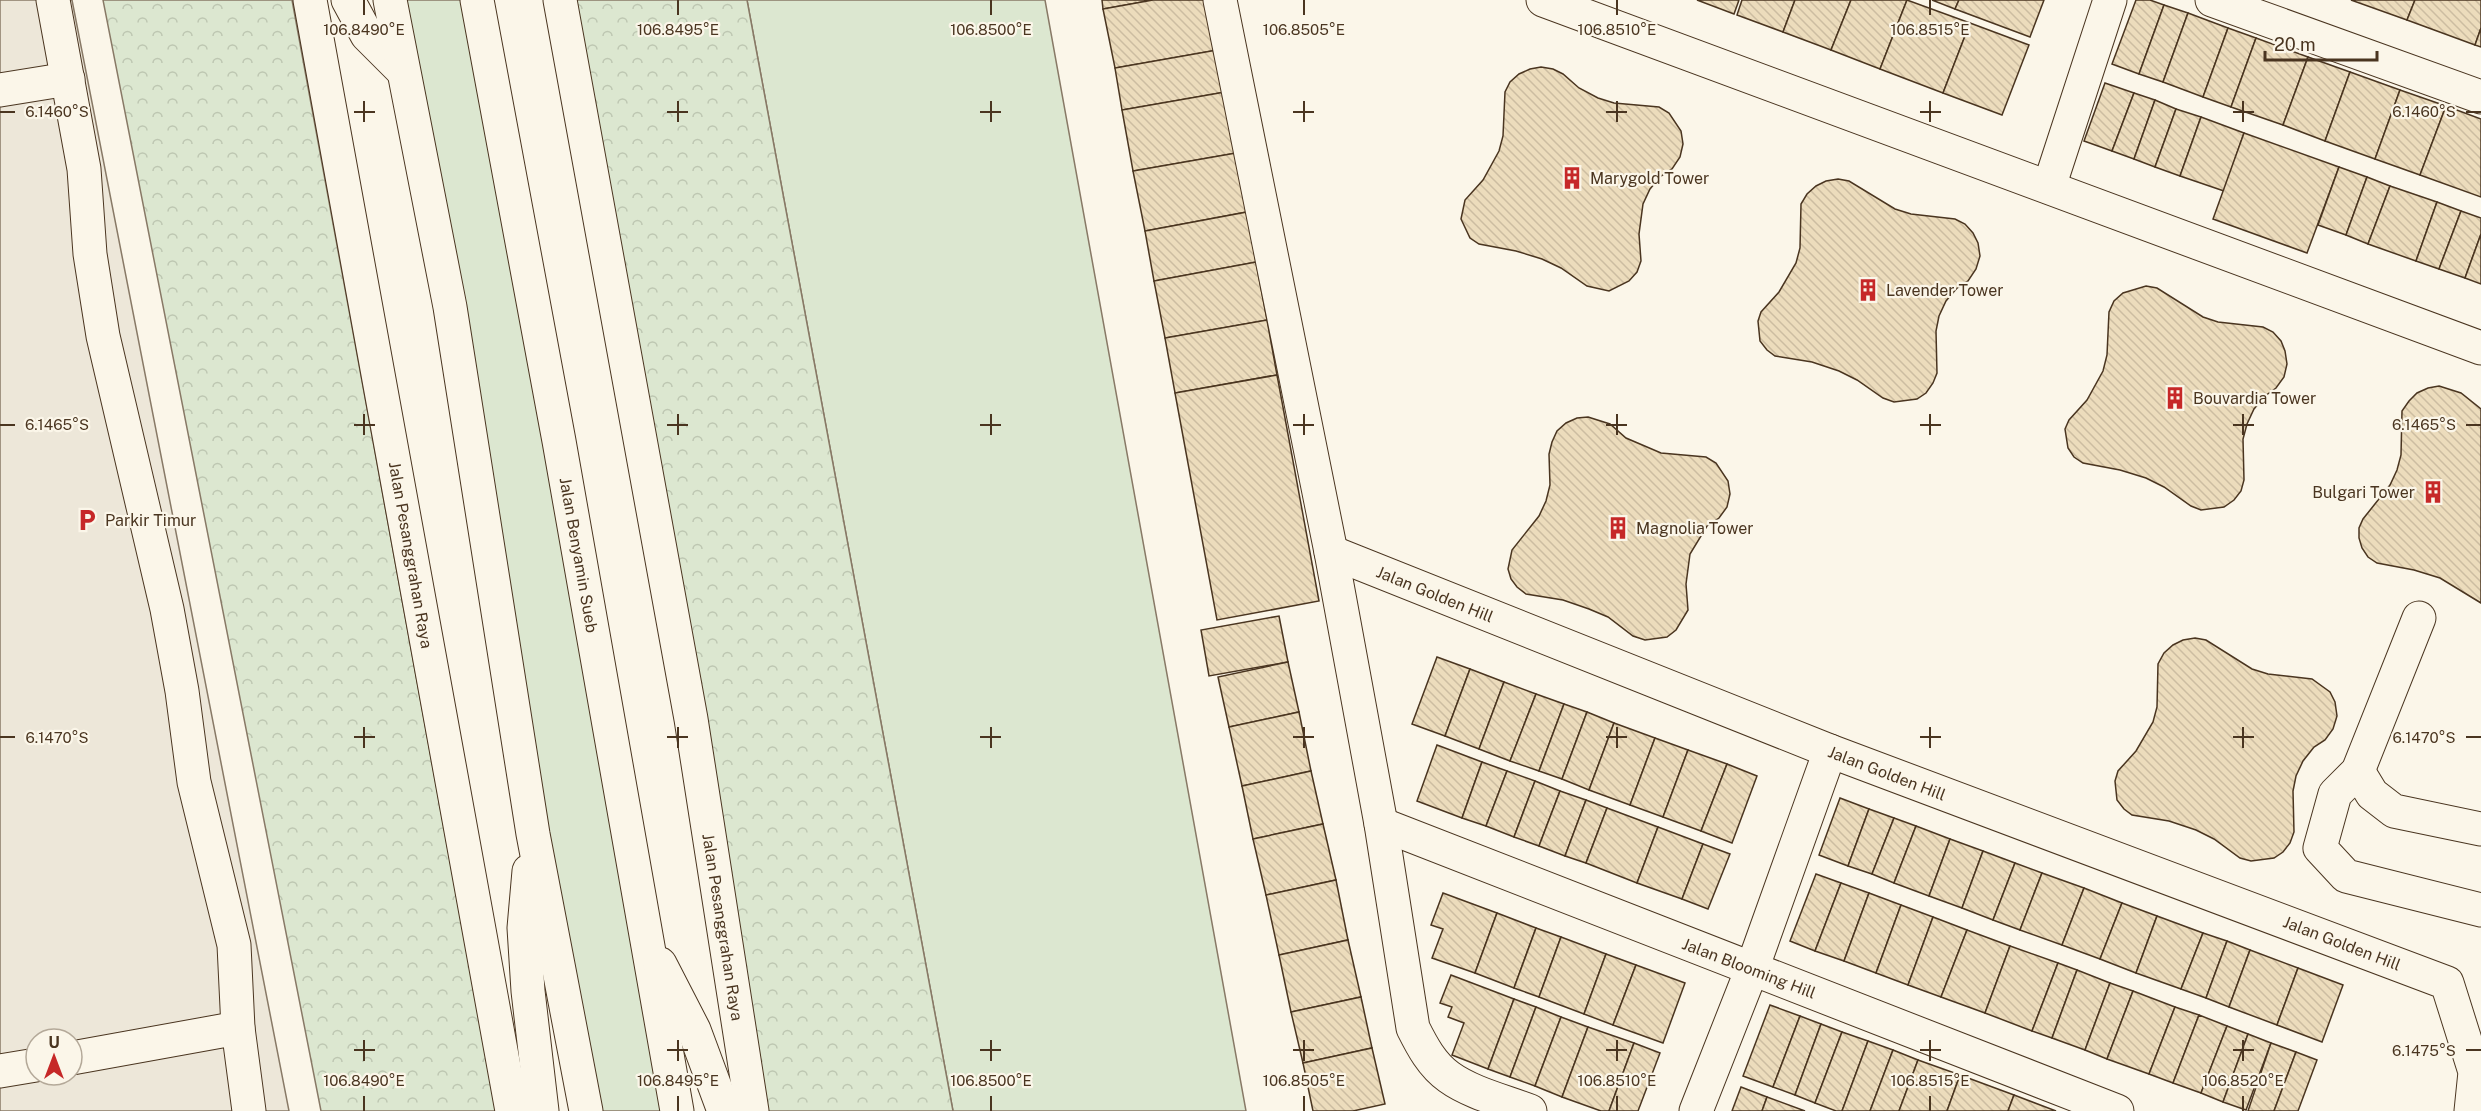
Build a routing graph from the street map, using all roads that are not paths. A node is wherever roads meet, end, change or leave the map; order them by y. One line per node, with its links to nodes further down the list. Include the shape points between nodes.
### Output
1 (53, 0): 12 (street)
2 (310, 0): 32 (street, Jalan Pesanggrahan Raya)
3 (348, 0): 11 (street, via 367,35)
4 (390, 0): 11 (street)
5 (477, 0): 25 (street, Jalan Benyamin Sueb)
6 (560, 0): 37 (street, Jalan Pesanggrahan Raya, via 691,719)
7 (1220, 0): 17 (street)
8 (1543, 0): 15 (street)
9 (2110, 0): 15 (street)
10 (2212, 0): 14 (street)
11 (403, 71): 23 (street, via 450,307)
12 (68, 79): 13 (street); 27 (street, via 84,169 90,254 103,336 166,609 194,782 234,945)
13 (0, 90)
14 (2481, 97)
15 (2049, 187): 16 (street)
16 (2481, 348)
17 (1331, 552): 19 (street, Jalan Golden Hill); 21 (street)
18 (2419, 618): 20 (street)
19 (1830, 751): 26 (street); 41 (street, Jalan Golden Hill, via 2447,983 2475,1072)
20 (2358, 771): 22 (street, via 2372,794 2394,811); 24 (street, via 2335,794 2320,848 2346,876)
21 (1381, 824): 26 (street, Jalan Blooming Hill); 38 (street, via 1413,1028 1428,1055 1449,1077)
22 (2481, 830)
23 (533, 834): 33 (street, via 524,928); 34 (street)
24 (2481, 910)
25 (646, 936): 35 (street, Jalan Benyamin Sueb); 36 (street, via 694,1030)
26 (1752, 969): 39 (street); 40 (street, Jalan Blooming Hill)
27 (238, 1028): 28 (street); 31 (street)
28 (84, 1056)
29 (24, 1067): 30 (street)
30 (0, 1071)
31 (249, 1111)
32 (512, 1111)
33 (542, 1111)
34 (586, 1111)
35 (677, 1111)
36 (724, 1111)
37 (752, 1111)
38 (1530, 1111)
39 (1696, 1111)
40 (2117, 1111)
41 (2471, 1111)

